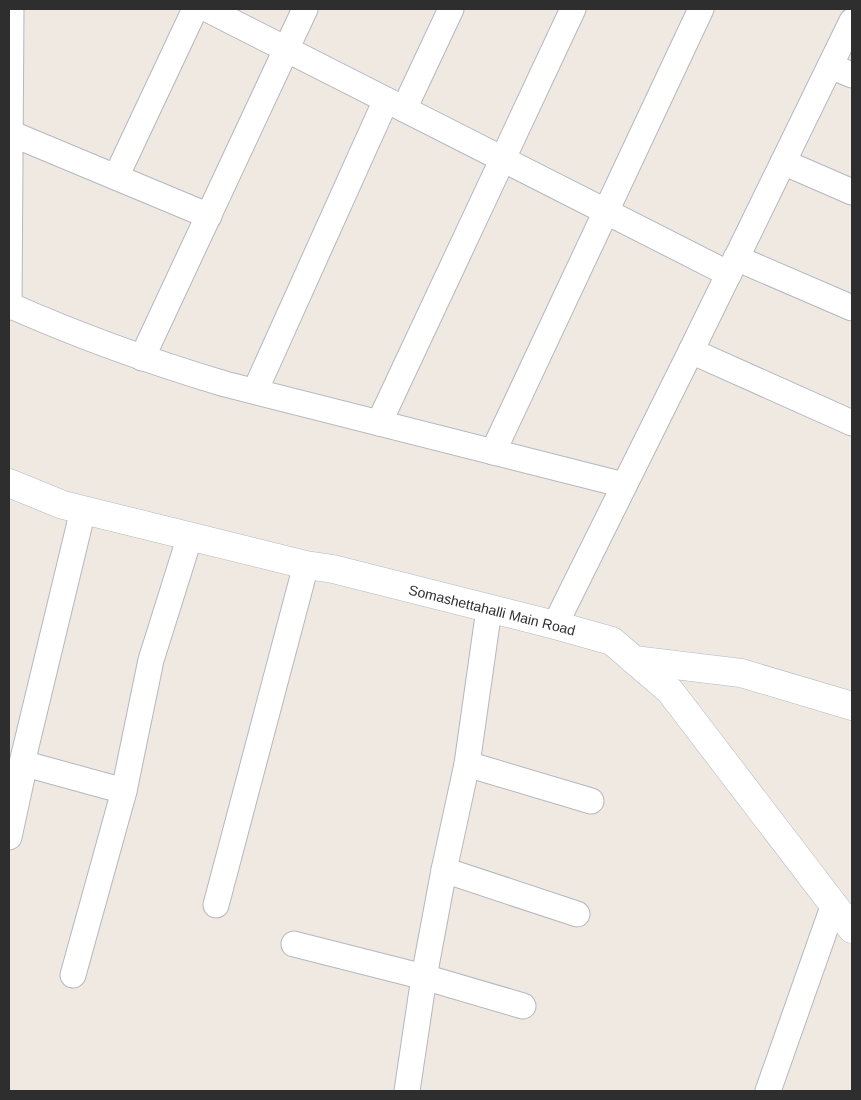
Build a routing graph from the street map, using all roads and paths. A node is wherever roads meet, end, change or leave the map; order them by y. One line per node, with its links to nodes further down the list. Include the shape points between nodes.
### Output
1 (11, 9): 12 (street)
2 (195, 9): 15 (street)
3 (207, 9): 9 (street)
4 (305, 9): 9 (street)
5 (451, 9): 11 (street)
6 (573, 9): 13 (street)
7 (701, 9): 17 (street)
8 (852, 21): 10 (street)
9 (286, 49): 11 (street); 18 (street)
10 (841, 71): 14 (street)
11 (395, 105): 13 (street); 24 (street)
12 (10, 133): 15 (street); 20 (street)
13 (502, 159): 17 (street); 25 (street)
14 (783, 162): 16 (street); 19 (street)
15 (116, 177): 18 (street)
16 (852, 192)
17 (606, 212): 19 (street); 27 (street)
18 (209, 216): 23 (street)
19 (733, 266): 21 (street); 22 (street)
20 (9, 306): 23 (street)
21 (852, 308)
22 (691, 350): 26 (street); 29 (street)
23 (142, 358): 24 (street)
24 (255, 391): 25 (street)
25 (379, 423): 27 (street)
26 (852, 423)
27 (494, 452): 29 (street)
28 (9, 483): 30 (street, Somashettahalli Main Road)
29 (624, 485): 34 (street)
30 (82, 510): 31 (street, Somashettahalli Main Road); 37 (street)
31 (190, 536): 32 (street, Somashettahalli Main Road); 39 (street, via 151,660)
32 (306, 565): 33 (street, Somashettahalli Main Road, via 342,571); 44 (street)
33 (490, 609): 34 (street, Somashettahalli Main Road); 38 (street)
34 (554, 624): 35 (street, Somashettahalli Main Road, via 612,640)
35 (634, 660): 36 (street, via 741,673); 43 (street, Somashettahalli Main Road, via 670,691)
36 (852, 706)
37 (22, 763): 39 (street); 41 (street)
38 (467, 764): 40 (street); 42 (street)
39 (124, 791): 48 (street)
40 (592, 801)
41 (9, 837)
42 (444, 870): 45 (street); 49 (street)
43 (834, 904): 46 (street, Somashettahalli Main Road); 52 (street)
44 (216, 905)
45 (576, 914)
46 (852, 929)
47 (294, 944): 49 (street)
48 (73, 975)
49 (424, 977): 50 (street); 51 (street)
50 (523, 1006)
51 (407, 1091)
52 (768, 1091)

